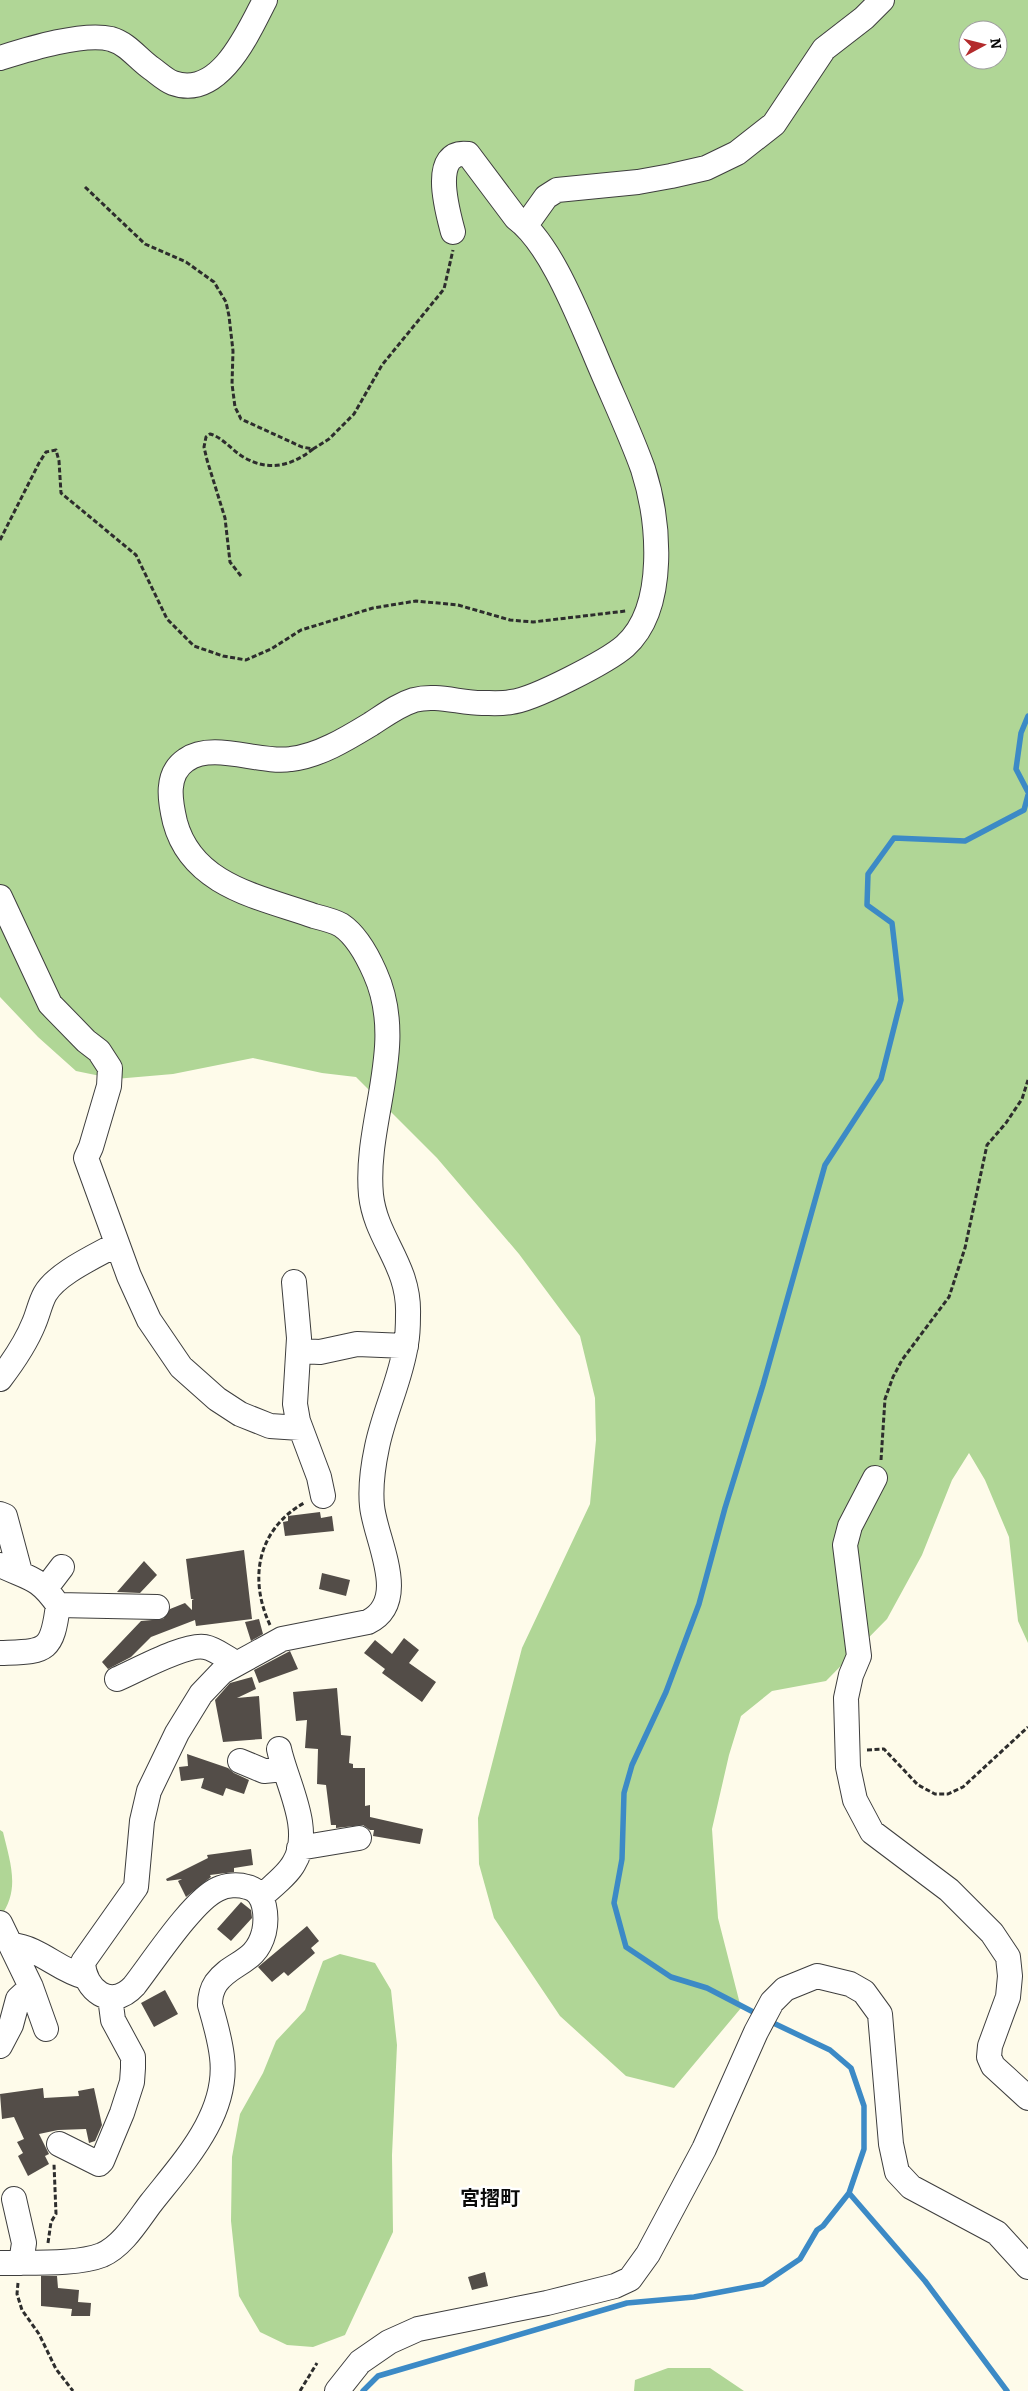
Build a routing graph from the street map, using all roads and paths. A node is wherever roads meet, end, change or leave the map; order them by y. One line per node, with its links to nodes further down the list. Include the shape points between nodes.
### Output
1 (266, 0): 3 (street, via 249,32 221,71 208,82 191,86 172,82 148,66 131,49 114,40 96,36)
2 (882, 0): 5 (street, via 824,49 774,124 738,153 706,168 671,176 557,190 546,197)
3 (0, 58)
4 (85, 187): 7 (path, via 145,244 186,262 214,282 226,302 229,316 234,351 233,392 241,419 302,447)
5 (526, 226): 6 (street, via 516,218 468,154 459,153 452,156 443,183); 10 (street, via 547,256 575,308 642,468 651,501 656,548 655,579)
6 (453, 232): 7 (path, via 453,254 444,289 382,366 354,414)
7 (314, 449): 9 (path, via 288,465 264,465 244,458 217,436 210,434 206,437 204,447 225,518 230,562)
8 (0, 540): 10 (path, via 39,463 46,452 56,450 61,493 136,555 167,619 194,646 222,656 246,660 301,630 373,608 416,601 458,605 510,620 533,622)
9 (241, 576)
10 (649, 608): 15 (street, via 624,646 549,688 515,702 477,704 426,698 410,701 326,748 298,759 274,761 218,752 194,755 176,770 168,794 177,830 194,859 214,878 342,926 362,949 376,975 386,1006 388,1040 370,1190 379,1226 406,1280 409,1298)
11 (0, 898): 13 (street, via 50,1004 99,1051 110,1068 109,1086 86,1158)
12 (1028, 1080): 19 (path, via 1022,1099 987,1145 965,1248 949,1297 893,1377 885,1399 882,1450)
13 (117, 1244): 17 (street, via 52,1285 45,1294 34,1324); 18 (street, via 150,1320 181,1367 217,1399 240,1414 270,1426)
14 (294, 1282): 16 (street)
15 (406, 1346): 16 (street, via 357,1344 320,1352); 26 (street, via 380,1432 373,1470 372,1507 387,1560 389,1586 385,1609 368,1622)
16 (299, 1351): 18 (street, via 295,1404)
17 (0, 1379)
18 (300, 1428): 20 (street)
19 (875, 1478): 31 (street, via 850,1526 845,1545 859,1656 846,1698)
20 (323, 1496): 26 (path, via 278,1522 266,1542 259,1564 258,1580 266,1617)
21 (0, 1514): 23 (street, via 6,1521)
22 (62, 1567): 24 (street)
23 (10, 1568): 24 (street)
24 (52, 1596): 25 (street); 27 (street, via 55,1630 47,1646 36,1651)
25 (157, 1607)
26 (277, 1641): 28 (street)
27 (0, 1653)
28 (236, 1664): 29 (street, via 202,1646 163,1658); 37 (street, via 222,1672 202,1694 177,1733 149,1791 142,1821 136,1887 83,1962)
29 (117, 1679)
30 (1028, 1726): 31 (path, via 963,1787 948,1794 935,1794 918,1785 884,1749 870,1748)
31 (848, 1758): 42 (street, via 855,1800 872,1832 949,1890 992,1933 1008,1956 1008,1998 989,2057 993,2066)
32 (240, 1761): 34 (street, via 264,1771 282,1759 296,1800)
33 (359, 1838): 34 (street)
34 (299, 1848): 35 (street, via 294,1863)
35 (261, 1897): 39 (street, via 246,1886 217,1889 200,1901 130,1991); 45 (street, via 265,1918 261,1942 251,1958 216,1983 210,1996 223,2058 223,2076 214,2111 198,2144 110,2250 94,2257)
36 (5, 1937): 37 (street, via 71,1973); 38 (street)
37 (84, 1976): 39 (street, via 96,1990)
38 (31, 1987): 40 (street); 41 (street, via 18,1999 12,2026)
39 (110, 1997): 43 (street, via 113,2020 133,2057 132,2082 122,2113 98,2164)
40 (46, 2029)
41 (0, 2046)
42 (1028, 2098)
43 (59, 2144): 45 (path, via 54,2147 56,2214 51,2222 46,2250)
44 (14, 2199): 45 (street, via 23,2232)
45 (15, 2259): 48 (path, via 19,2303 56,2369)
46 (1028, 2267): 50 (street, via 997,2232 911,2186 897,2172 891,2144 880,2014 864,1992 850,1984 817,1976 786,1989 772,2002 704,2149 648,2254 630,2279 555,2301 418,2329 390,2342 360,2362)
47 (317, 2363): 49 (path)
48 (73, 2391)
49 (300, 2391)
50 (337, 2391)

